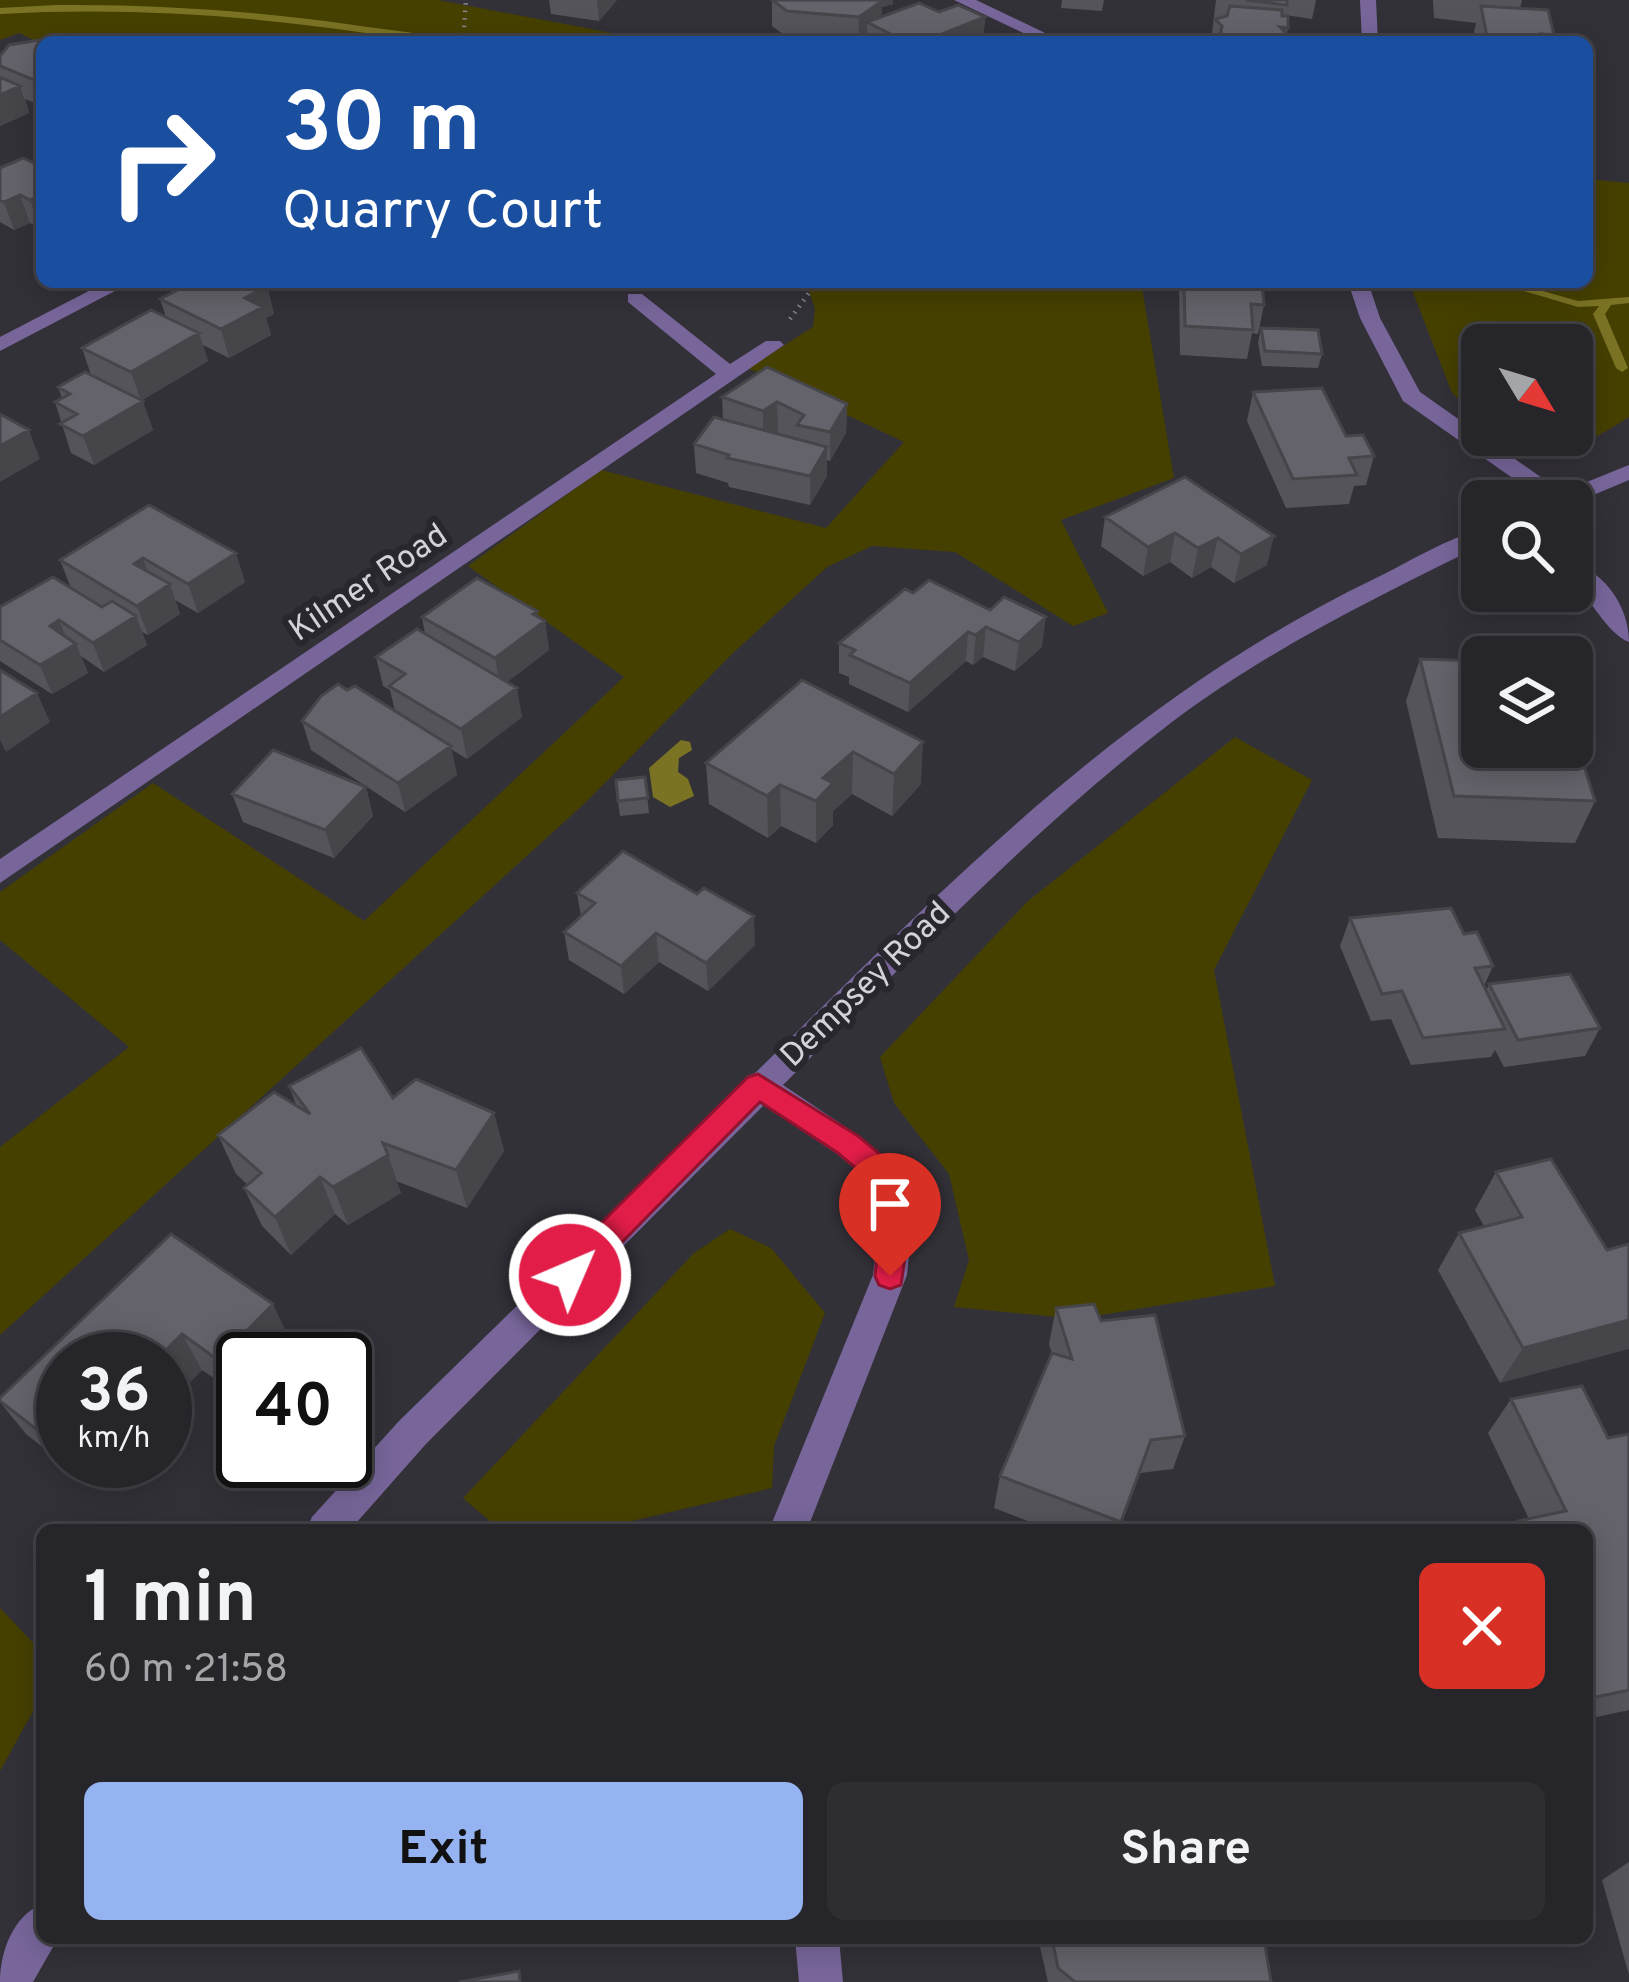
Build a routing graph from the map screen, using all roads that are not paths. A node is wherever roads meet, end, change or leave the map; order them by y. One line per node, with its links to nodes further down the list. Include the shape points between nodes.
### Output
1 (962, 0): 3 (street)
2 (1368, 0): 4 (street)
3 (1043, 36)
4 (1370, 36)
5 (110, 288): 8 (street)
6 (1360, 288): 12 (street, via 1411,396)
7 (635, 298): 10 (street)
8 (0, 345)
9 (773, 345): 10 (street, Kilmer Road)
10 (729, 374): 17 (street, Kilmer Road)
11 (1629, 472): 13 (street)
12 (1530, 480)
13 (1593, 487)
14 (1461, 546): 18 (street, Dempsey Road, via 1338,606 1164,715 1017,834)
15 (1593, 587): 16 (street)
16 (1629, 634)
17 (0, 873)
18 (758, 1085): 19 (street, Dempsey Road); 20 (street, via 900,1188 890,1276)
19 (330, 1524)
20 (790, 1524)
21 (36, 1935): 23 (street)
22 (818, 1944): 24 (street)
23 (9, 1982)
24 (821, 1982)

